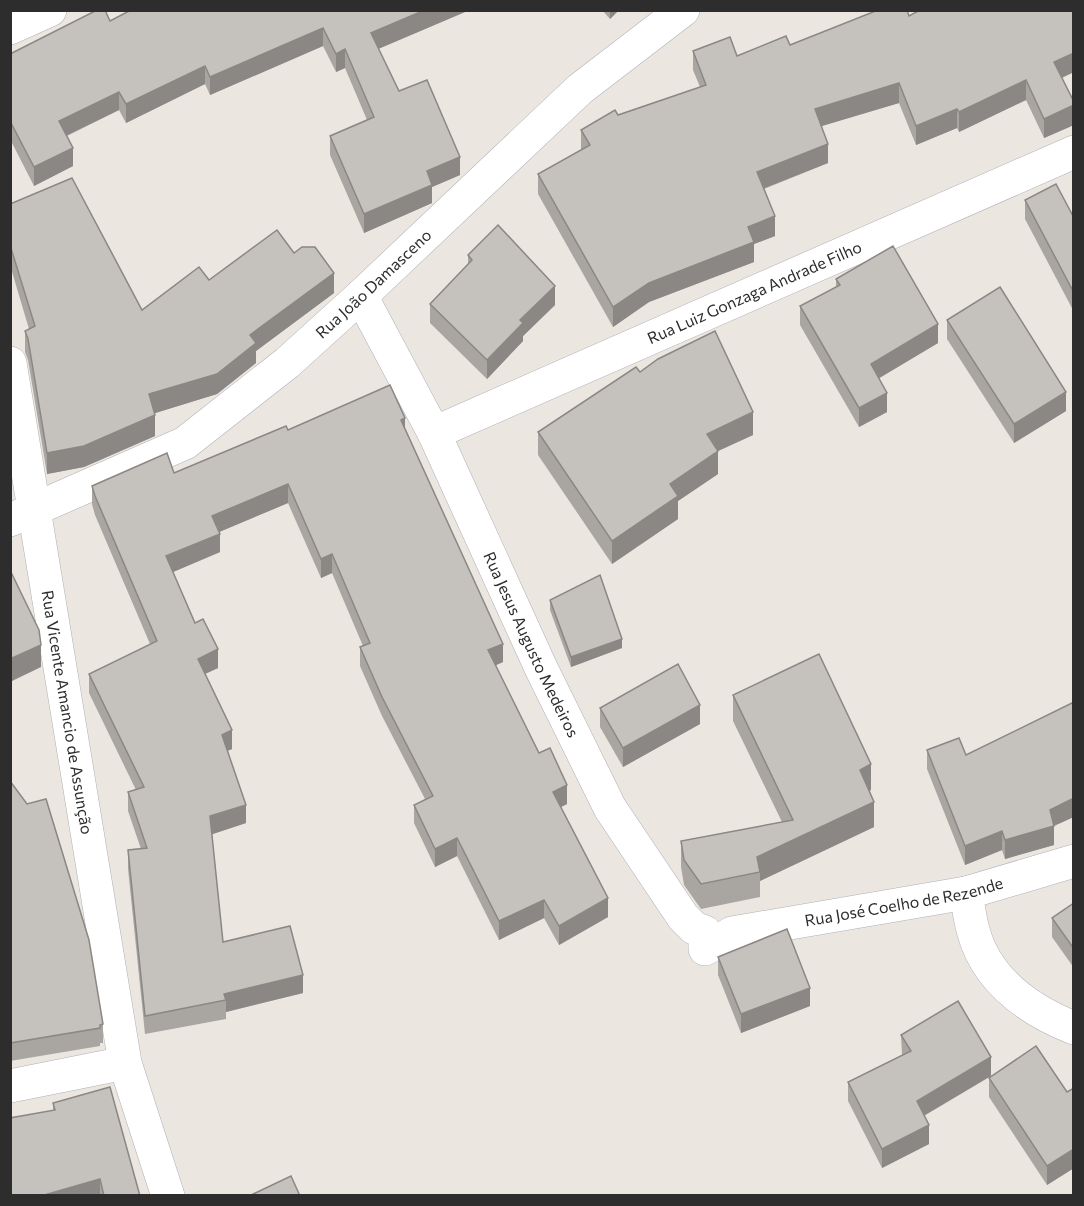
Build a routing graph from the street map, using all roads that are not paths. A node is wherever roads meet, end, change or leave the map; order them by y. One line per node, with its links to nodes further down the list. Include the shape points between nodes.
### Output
1 (50, 10): 3 (street)
2 (683, 10): 5 (street, Rua João Damasceno, via 580,89)
3 (10, 28)
4 (1074, 152): 7 (street, Rua Luiz Gonzaga Andrade Filho)
5 (361, 296): 7 (street, Rua Jesus Augusto Medeiros); 8 (street, Rua João Damasceno, via 287,363 185,443)
6 (10, 363): 8 (street, Rua Vicente Amancio de Assunção)
7 (434, 433): 11 (street, Rua Jesus Augusto Medeiros, via 610,808 683,917 705,932 705,949)
8 (22, 516): 13 (street, Rua Vicente Amancio de Assunção)
9 (1074, 861): 10 (street, Rua José Coelho de Rezende)
10 (966, 893): 11 (street, Rua José Coelho de Rezende); 12 (street, via 973,931 984,958 1003,984 1029,1007)
11 (732, 933)
12 (1074, 1028)
13 (125, 1063): 14 (street); 15 (street, Rua Vicente Amancio de Assunção)
14 (10, 1086)
15 (168, 1196)

